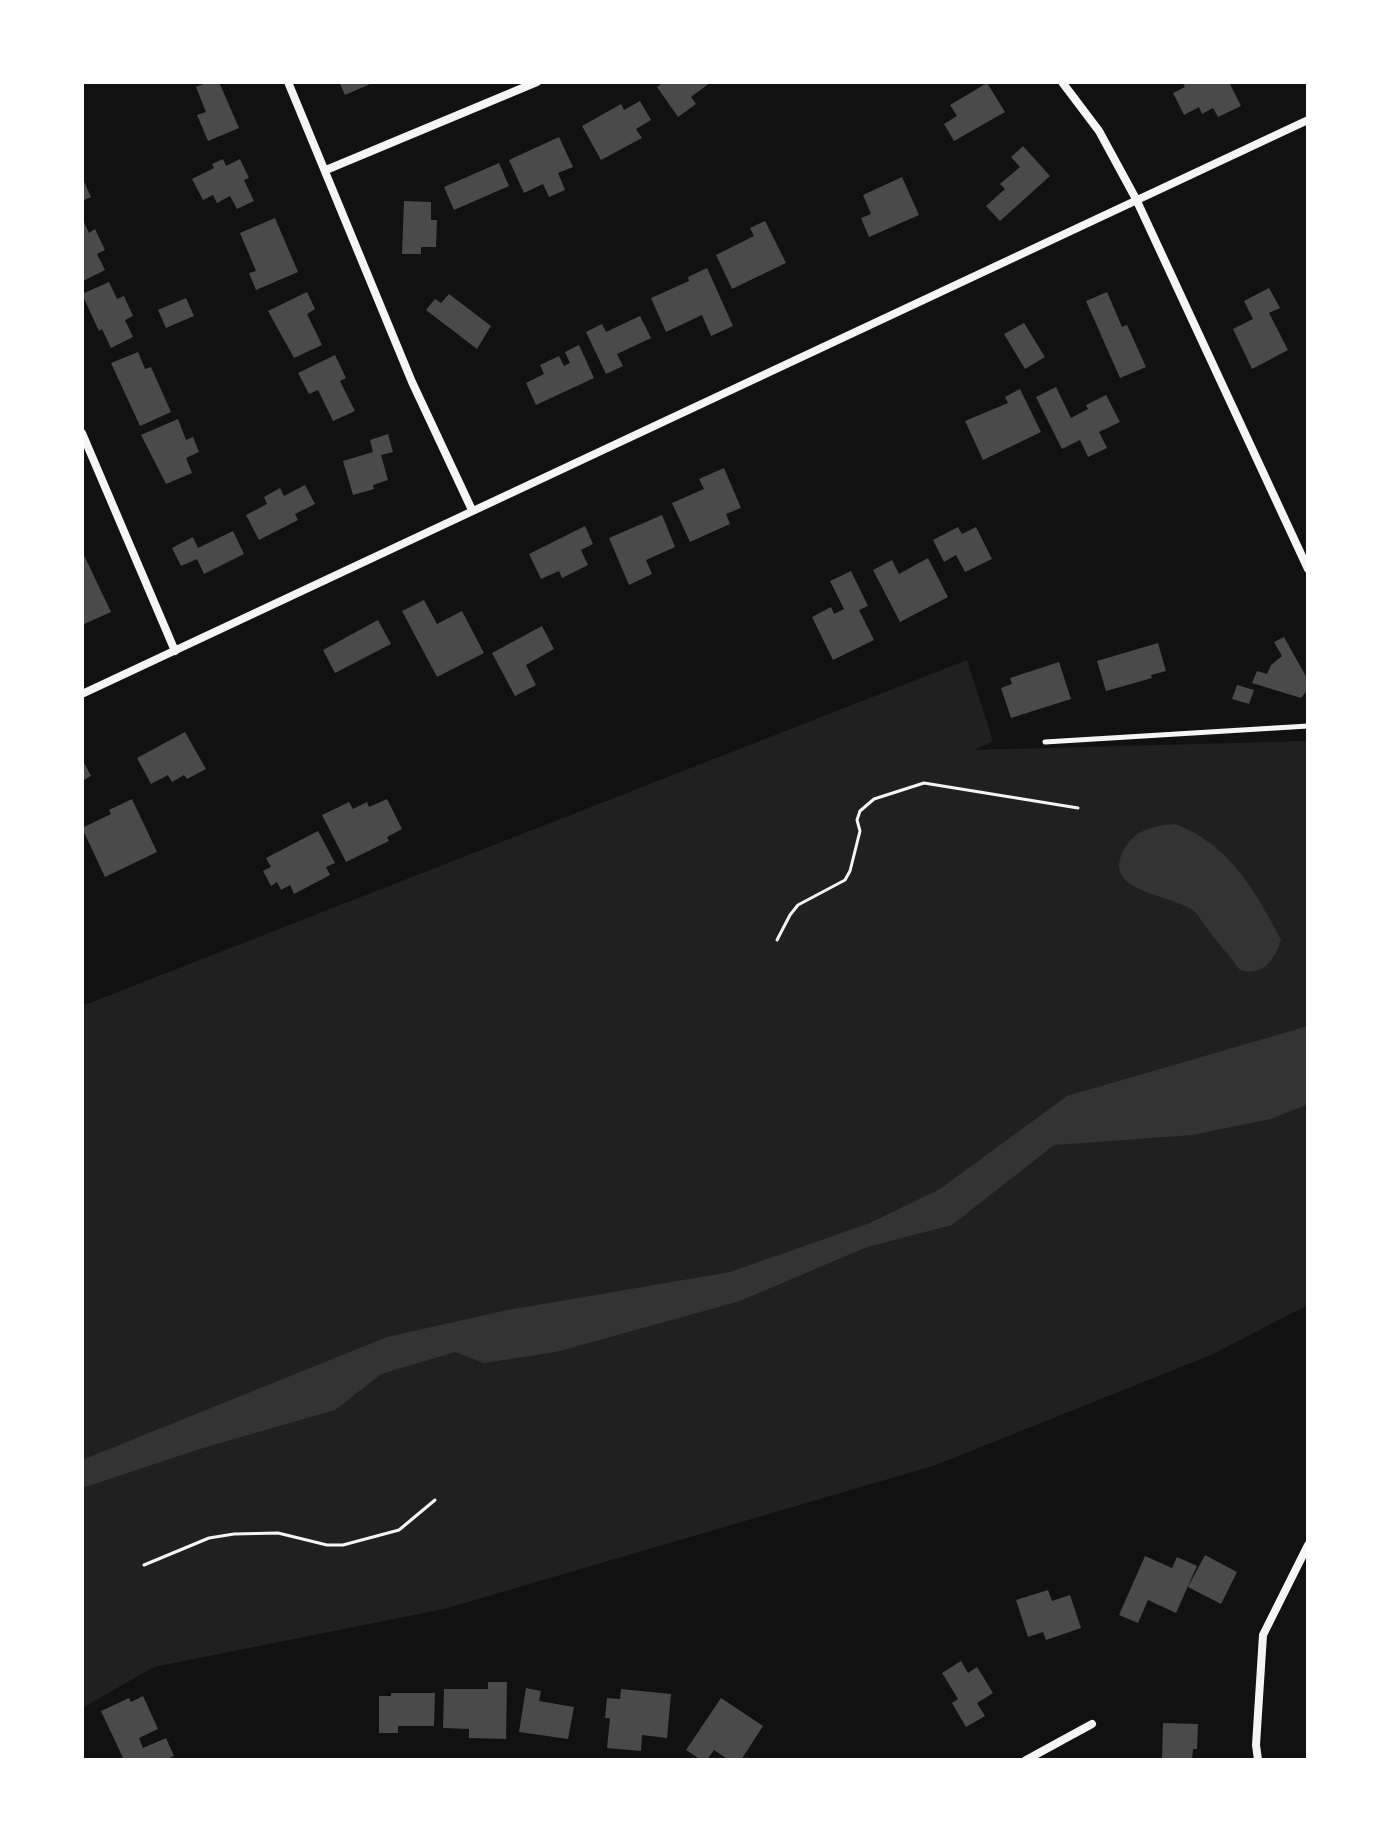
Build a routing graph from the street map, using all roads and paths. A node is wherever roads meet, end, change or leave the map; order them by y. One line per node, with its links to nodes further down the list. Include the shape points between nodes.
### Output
1 (288, 82): 5 (street)
2 (537, 82): 5 (street)
3 (1062, 82): 6 (street, via 1099,131)
4 (1308, 120): 6 (street)
5 (326, 170): 8 (street, via 412,382)
6 (1136, 199): 8 (street); 9 (street)
7 (82, 433): 10 (street)
8 (472, 510): 10 (street)
9 (1308, 569)
10 (175, 651): 11 (street)
11 (82, 694)
12 (1308, 726): 13 (lane)
13 (1045, 742)
14 (1078, 808): 15 (path, via 924,783 874,799 860,811 860,831 845,880 798,905)
15 (777, 940)
16 (435, 1500): 18 (path, via 399,1530 343,1545 278,1533 234,1534 209,1538)
17 (1308, 1545): 21 (street, via 1263,1635)
18 (144, 1565)
19 (1092, 1724): 20 (street)
20 (1026, 1760)
21 (1258, 1760)

